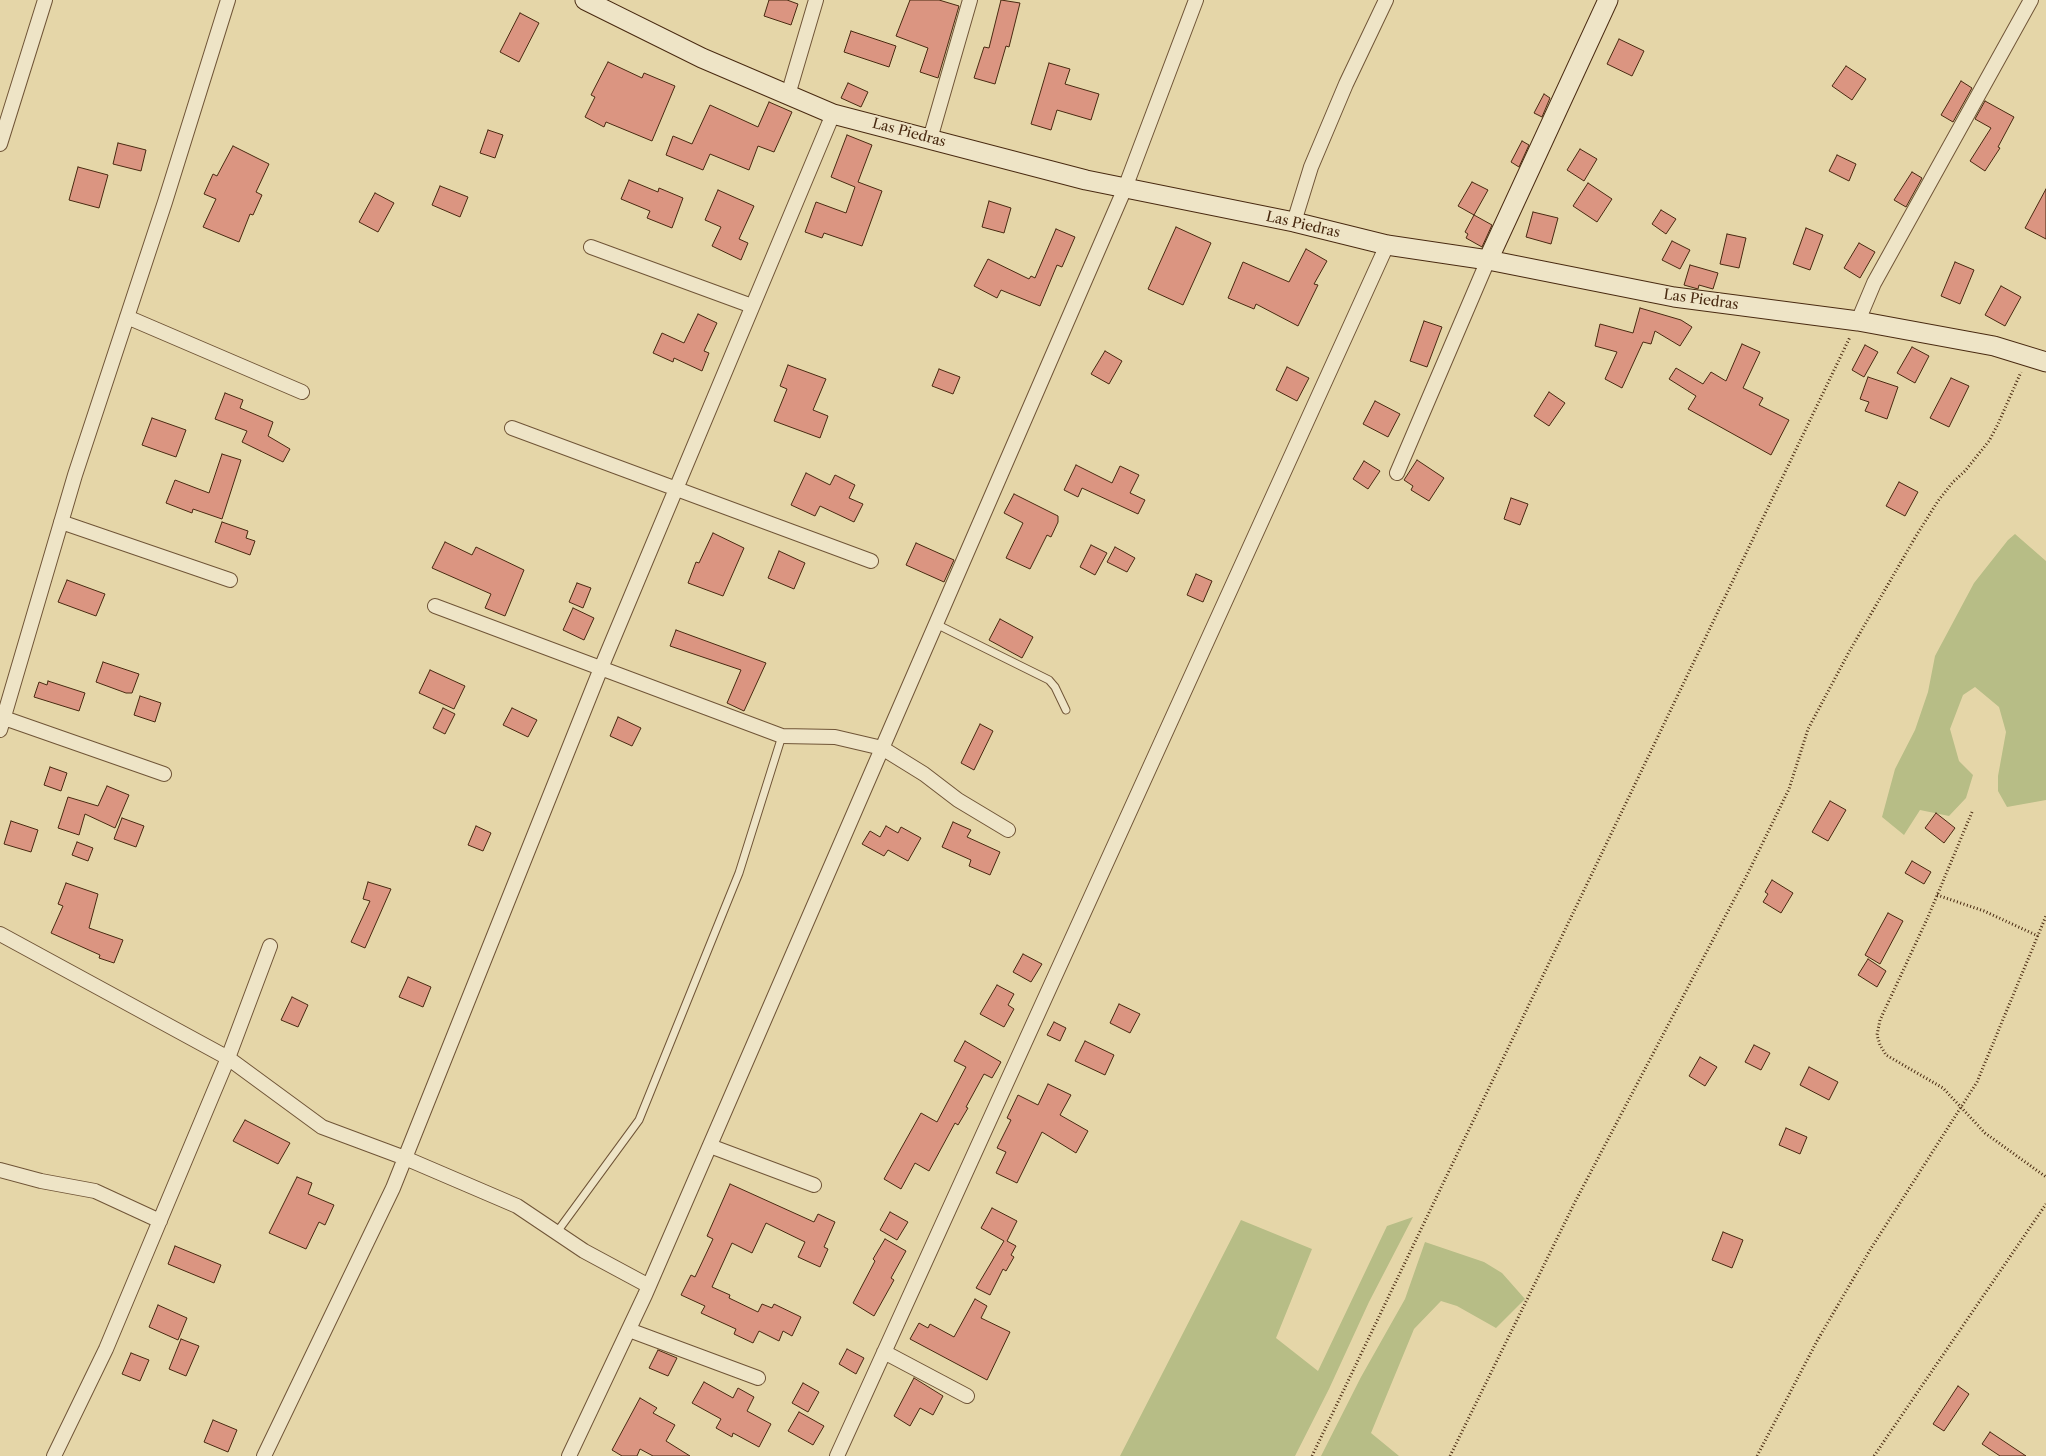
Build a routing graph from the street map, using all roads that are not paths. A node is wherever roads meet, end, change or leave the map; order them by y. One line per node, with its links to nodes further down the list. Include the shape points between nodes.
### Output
1 (45, 0): 13 (street)
2 (228, 0): 20 (street)
3 (585, 0): 10 (street, Las Piedras, via 702,58)
4 (816, 0): 10 (street)
5 (970, 0): 12 (street)
6 (1196, 0): 14 (street)
7 (1386, 0): 15 (street, via 1311,167)
8 (1608, 0): 18 (street)
9 (2031, 0): 21 (street, via 1874,284)
10 (788, 95): 11 (street, Las Piedras)
11 (832, 114): 12 (street, Las Piedras); 19 (street)
12 (930, 139): 14 (street, Las Piedras)
13 (0, 144)
14 (1125, 188): 15 (street, Las Piedras); 31 (street)
15 (1294, 222): 16 (street, Las Piedras)
16 (1387, 245): 18 (street, Las Piedras); 50 (street)
17 (591, 247): 19 (street)
18 (1488, 260): 21 (street, Las Piedras, via 1674,297); 25 (street)
19 (752, 306): 26 (street)
20 (127, 317): 23 (street); 27 (street)
21 (1858, 321): 22 (street, Las Piedras, via 1994,346)
22 (2046, 362)
23 (302, 392)
24 (512, 428): 26 (street)
25 (1397, 473)
26 (676, 489): 28 (street); 32 (street)
27 (61, 522): 29 (street); 34 (street)
28 (871, 561)
29 (230, 580)
30 (435, 606): 32 (street)
31 (936, 624): 33 (lane, via 1049,680); 36 (street)
32 (601, 668): 35 (street); 43 (street)
33 (1066, 710)
34 (2, 724): 37 (street)
35 (782, 736): 36 (street, via 835,737); 47 (lane, via 738,874 638,1120)
36 (882, 748): 38 (street); 42 (street)
37 (164, 774)
38 (1008, 830)
39 (0, 934): 41 (street)
40 (270, 946): 41 (street)
41 (228, 1058): 43 (street, via 322,1127); 46 (street)
42 (710, 1146): 45 (street); 48 (street)
43 (405, 1158): 47 (street, via 517,1206); 54 (street)
44 (0, 1170): 46 (street, via 95,1191)
45 (814, 1185)
46 (160, 1221): 53 (street, via 106,1349)
47 (557, 1232): 48 (street, via 584,1251)
48 (649, 1286): 49 (street)
49 (629, 1330): 51 (street); 55 (street)
50 (884, 1352): 52 (street); 56 (street)
51 (758, 1378)
52 (967, 1396)
53 (54, 1456)
54 (264, 1456)
55 (569, 1456)
56 (837, 1456)

